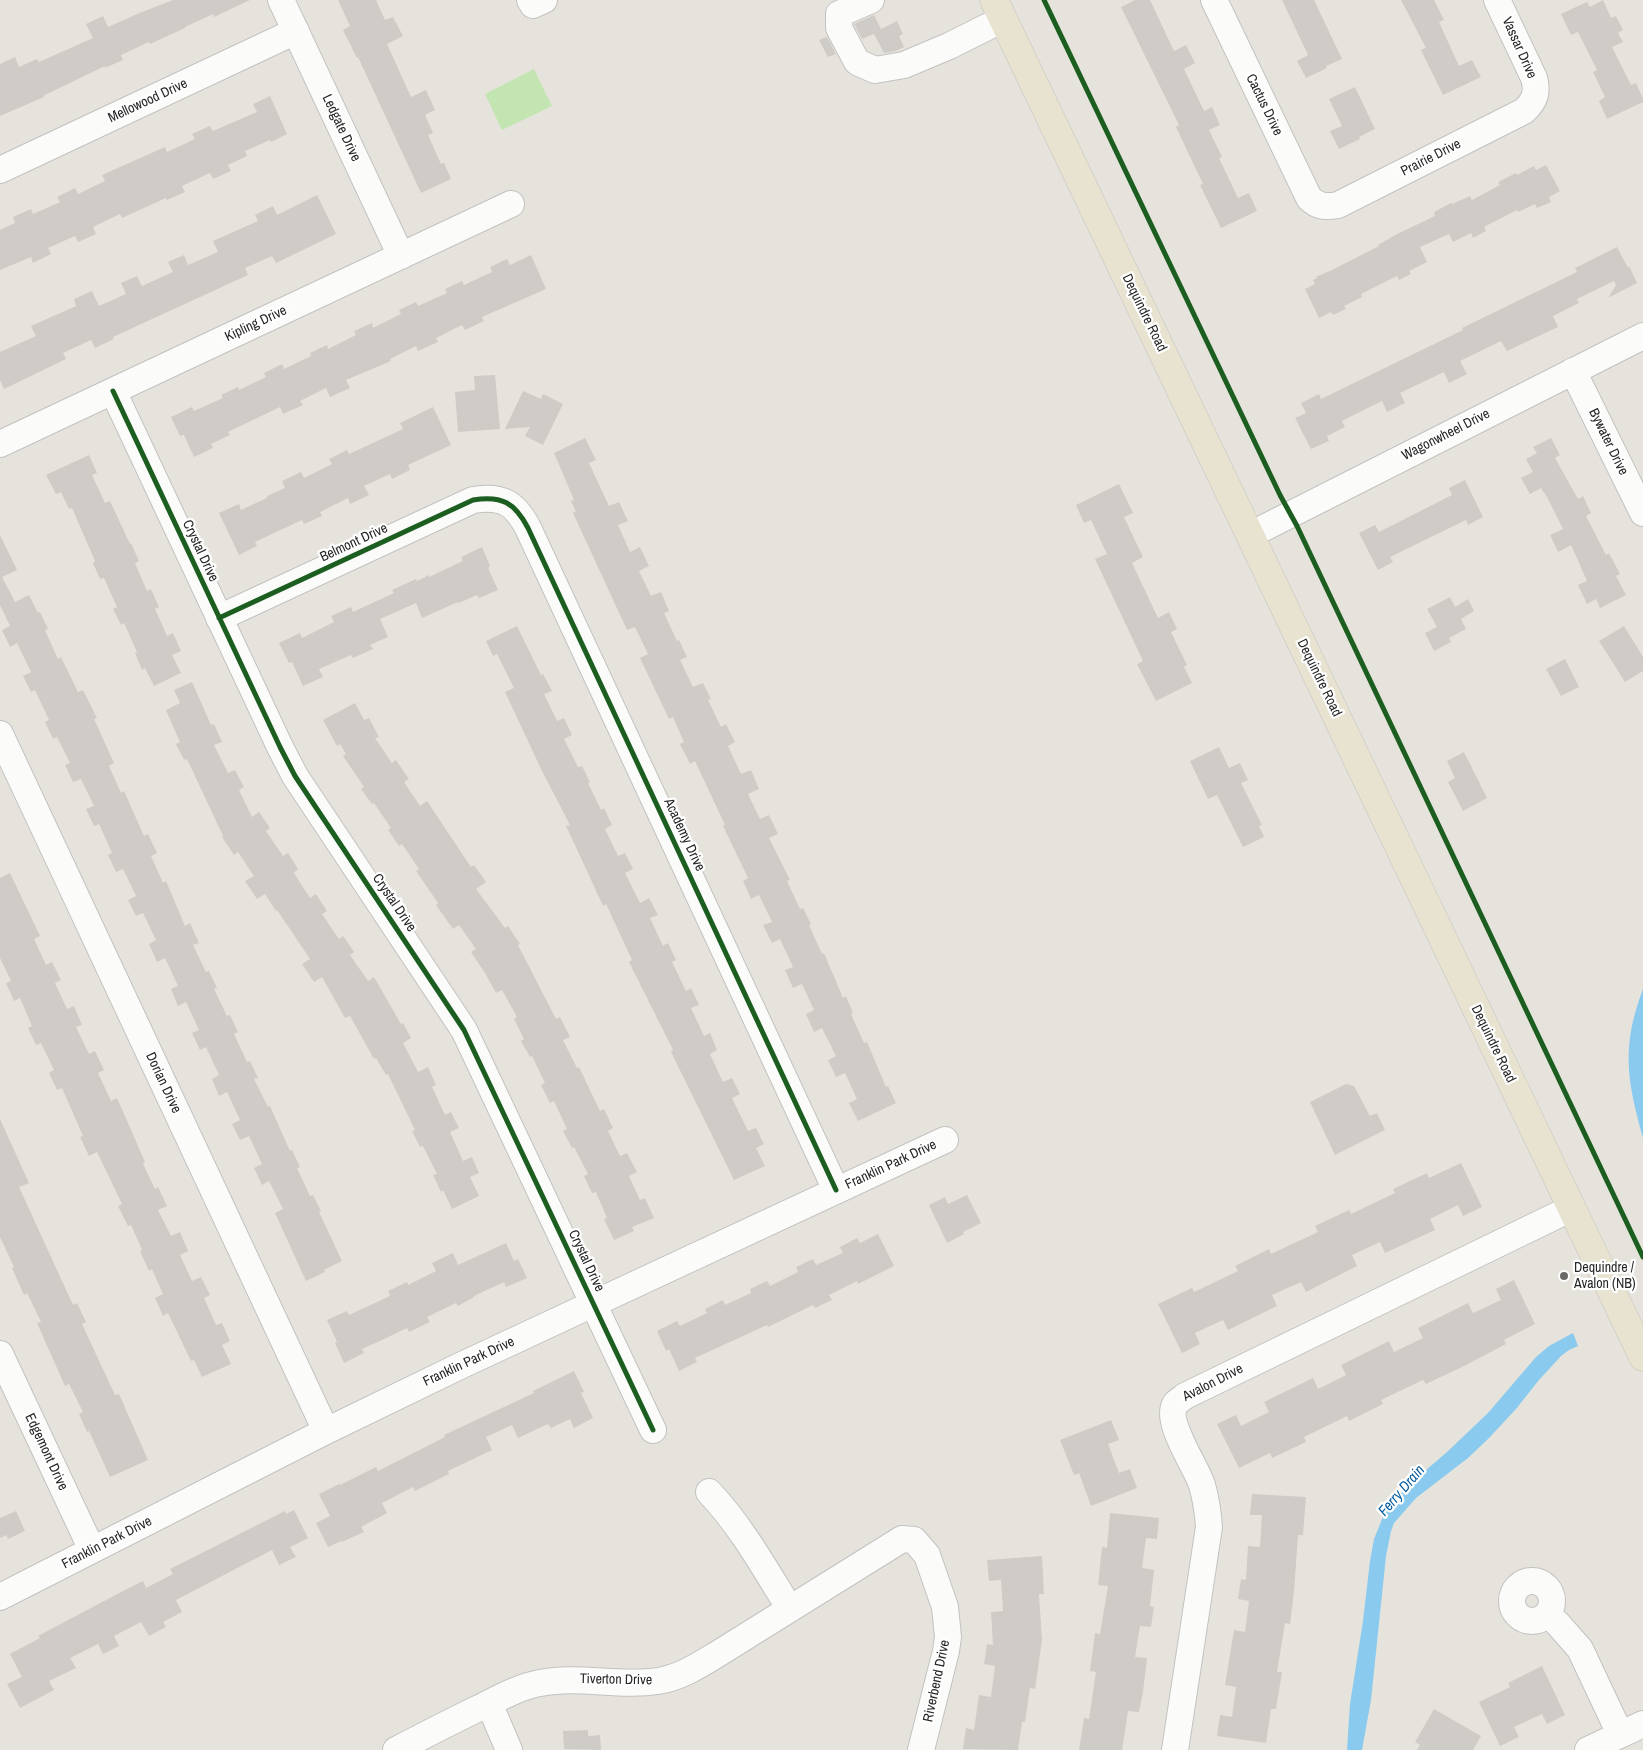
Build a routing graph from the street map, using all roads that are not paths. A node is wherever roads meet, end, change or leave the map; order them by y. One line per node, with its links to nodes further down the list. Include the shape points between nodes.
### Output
1 (281, 0): 9 (street, Ledgate Drive)
2 (530, 0): 3 (street, via 533,5)
3 (544, 0)
4 (871, 0): 7 (street)
5 (1214, 0): 13 (street, Cactus Drive, via 1305,191)
6 (1497, 0): 10 (street, Vassar Drive, via 1534,78)
7 (837, 7): 8 (street, via 839,28 857,62 875,70 904,65 949,46)
8 (998, 10): 21 (main road, Dequindre Road)
9 (296, 31): 11 (street, Mellowood Drive); 14 (street, Ledgate Drive)
10 (1535, 96): 13 (street, Prairie Drive, via 1524,111 1346,200 1329,207)
11 (0, 170)
12 (511, 204): 14 (street, Kipling Drive)
13 (1319, 206)
14 (401, 256): 17 (street, Kipling Drive)
15 (1643, 336): 16 (street, Wagonwheel Drive)
16 (1573, 371): 20 (street, Bywater Drive); 21 (street, Wagonwheel Drive)
17 (113, 391): 18 (street, Kipling Drive); 22 (street, Crystal Drive)
18 (0, 444)
19 (499, 499): 22 (street, Belmont Drive, via 473,500); 25 (street, Academy Drive, via 514,507 528,528)
20 (1643, 513)
21 (1250, 535): 26 (main road, Dequindre Road)
22 (220, 618): 27 (street, Crystal Drive, via 295,776 464,1030)
23 (0, 734): 31 (street, Dorian Drive)
24 (945, 1140): 25 (street, Franklin Park Drive)
25 (836, 1190): 27 (street, Franklin Park Drive)
26 (1572, 1208): 29 (main road, Dequindre Road); 43 (street, Avalon Drive, via 1176,1403 1174,1427 1202,1484 1209,1526)
27 (594, 1304): 30 (street, Crystal Drive); 31 (street, Franklin Park Drive)
28 (0, 1354): 34 (street, Edgemont Drive)
29 (1643, 1357)
30 (653, 1430)
31 (326, 1431): 34 (street, Franklin Park Drive)
32 (709, 1492): 36 (street, via 746,1539)
33 (902, 1539): 36 (street, Tiverton Drive); 42 (street, Riverbend Drive, via 914,1540 927,1554 944,1607 948,1637)
34 (92, 1550): 35 (street, Franklin Park Drive)
35 (0, 1597)
36 (790, 1609): 38 (street, Tiverton Drive, via 677,1676 658,1681 582,1679 540,1683 520,1688)
37 (1547, 1614): 39 (street, via 1580,1649)
38 (488, 1703): 40 (street, Tiverton Drive); 41 (street)
39 (1632, 1729): 44 (street)
40 (396, 1750)
41 (509, 1750)
42 (921, 1750)
43 (1175, 1750)
44 (1588, 1750)

